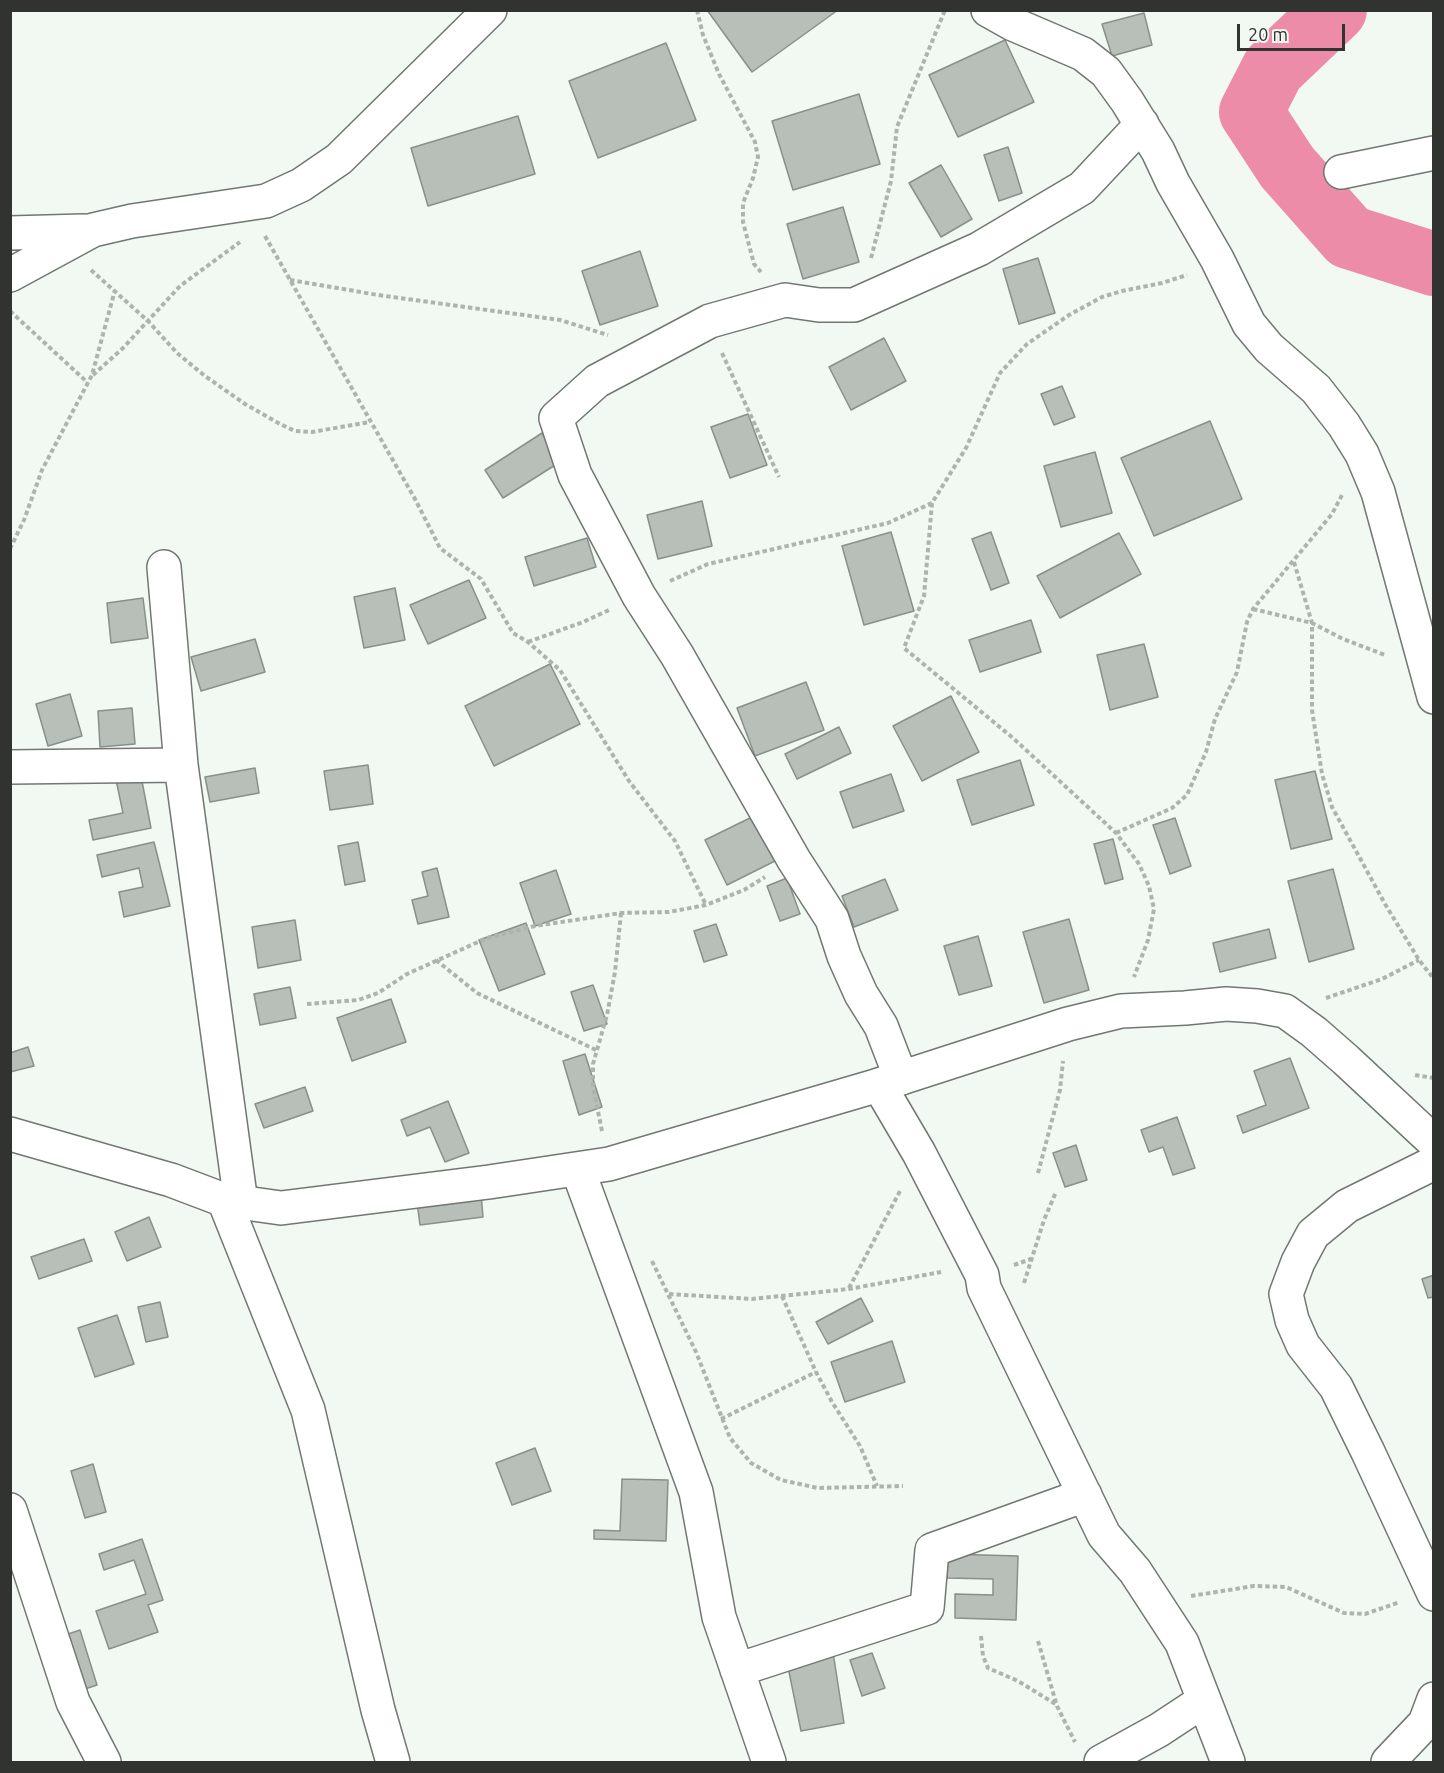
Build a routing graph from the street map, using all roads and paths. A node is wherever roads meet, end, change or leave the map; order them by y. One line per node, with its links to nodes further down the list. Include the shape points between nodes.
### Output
1 (490, 10): 8 (street, via 339,159 301,185 266,201)
2 (696, 10): 16 (path, via 719,74 755,142 758,157 743,203 743,222 754,264)
3 (945, 10): 12 (path, via 897,127 891,181)
4 (988, 10): 5 (street, via 1083,54 1106,72)
5 (1142, 124): 13 (street); 16 (street, via 1082,188 979,249 854,305)
6 (1434, 153): 7 (street)
7 (1341, 172)
8 (254, 216): 9 (street, via 132,221); 18 (path); 22 (path)
9 (93, 230): 10 (street); 11 (street)
10 (10, 233)
11 (63, 246): 14 (street); 15 (path)
12 (871, 259)
13 (1217, 259): 23 (street, via 1249,324 1269,348 1316,389); 25 (path, via 1162,284 1102,297 1027,344 1000,373 966,448)
14 (10, 275)
15 (115, 290): 18 (path); 20 (path)
16 (784, 300): 29 (street, via 710,321 648,353 597,381 556,418 575,475)
17 (10, 311): 21 (path)
18 (148, 321): 20 (path); 22 (path, via 177,354 205,376 245,404 295,431 312,432)
19 (718, 344): 24 (path)
20 (92, 375): 21 (path)
21 (87, 382): 26 (path, via 42,470)
22 (370, 422): 32 (path, via 440,548 481,579 513,633)
23 (1362, 454): 27 (path, via 1332,514); 33 (street, via 1378,492)
24 (779, 477)
25 (932, 503): 29 (path, via 888,523 708,564); 36 (path, via 924,596 904,648 1013,738)
26 (10, 549)
27 (1294, 562): 30 (path); 31 (path)
28 (164, 567): 34 (street)
29 (639, 596): 32 (path); 37 (street)
30 (1253, 609): 31 (path); 36 (path, via 1237,672 1187,795 1172,808)
31 (1312, 623): 33 (path, via 1393,658); 41 (path, via 1311,710 1332,807)
32 (528, 642): 38 (path, via 560,670 629,781 675,841)
33 (1429, 682)
34 (181, 765): 35 (street); 56 (street)
35 (10, 767)
36 (1116, 833): 44 (path, via 1139,864 1154,909 1148,940)
37 (794, 860): 38 (path, via 744,890); 48 (street, via 832,919 861,994 881,1026)
38 (706, 905): 39 (path, via 669,912)
39 (621, 913): 40 (path, via 488,938); 47 (path, via 615,972)
40 (436, 960): 43 (path, via 358,1000); 47 (path, via 477,993)
41 (1419, 960): 42 (path); 45 (path, via 1382,979)
42 (1434, 980)
43 (307, 1004)
44 (1121, 1011): 45 (street, via 1226,1004); 46 (street)
45 (1285, 1011): 50 (street, via 1346,1060)
46 (1068, 1024): 48 (street); 54 (path, via 1060,1090)
47 (596, 1050): 53 (path)
48 (890, 1081): 51 (street); 53 (street)
49 (10, 1134): 56 (street)
50 (1434, 1142)
51 (919, 1153): 58 (street); 60 (path)
52 (1434, 1163): 69 (street, via 1347,1206 1313,1234 1286,1294 1303,1345 1336,1387)
53 (594, 1167): 56 (street, via 281,1208); 73 (street, via 696,1492 719,1617)
54 (1038, 1173)
55 (1056, 1192): 59 (path)
56 (233, 1202): 79 (street, via 308,1410)
57 (648, 1254): 61 (path)
58 (977, 1266): 60 (path); 67 (street)
59 (1024, 1283)
60 (849, 1289): 62 (path)
61 (668, 1294): 62 (path, via 752,1299); 64 (path, via 696,1352)
62 (782, 1296): 63 (path)
63 (816, 1372): 64 (path); 65 (path, via 860,1446)
64 (721, 1419): 65 (path, via 730,1438 751,1462 781,1480 818,1488)
65 (877, 1486): 66 (path)
66 (903, 1486)
67 (1084, 1495): 70 (street, via 1104,1535 1135,1571); 73 (street, via 932,1551 927,1608)
68 (10, 1510): 78 (street, via 74,1702)
69 (1432, 1591): 70 (path, via 1365,1614 1344,1613 1286,1587 1254,1586)
70 (1154, 1603): 75 (street, via 1182,1643)
71 (981, 1636): 76 (path, via 988,1668 1018,1681)
72 (1038, 1641): 76 (path)
73 (737, 1670): 80 (street)
74 (1434, 1699): 82 (street, via 1425,1723)
75 (1203, 1701): 77 (street, via 1159,1730); 81 (street)
76 (1057, 1706): 77 (path)
77 (1090, 1757)
78 (104, 1762)
79 (393, 1762)
80 (769, 1762)
81 (1228, 1762)
82 (1388, 1762)

